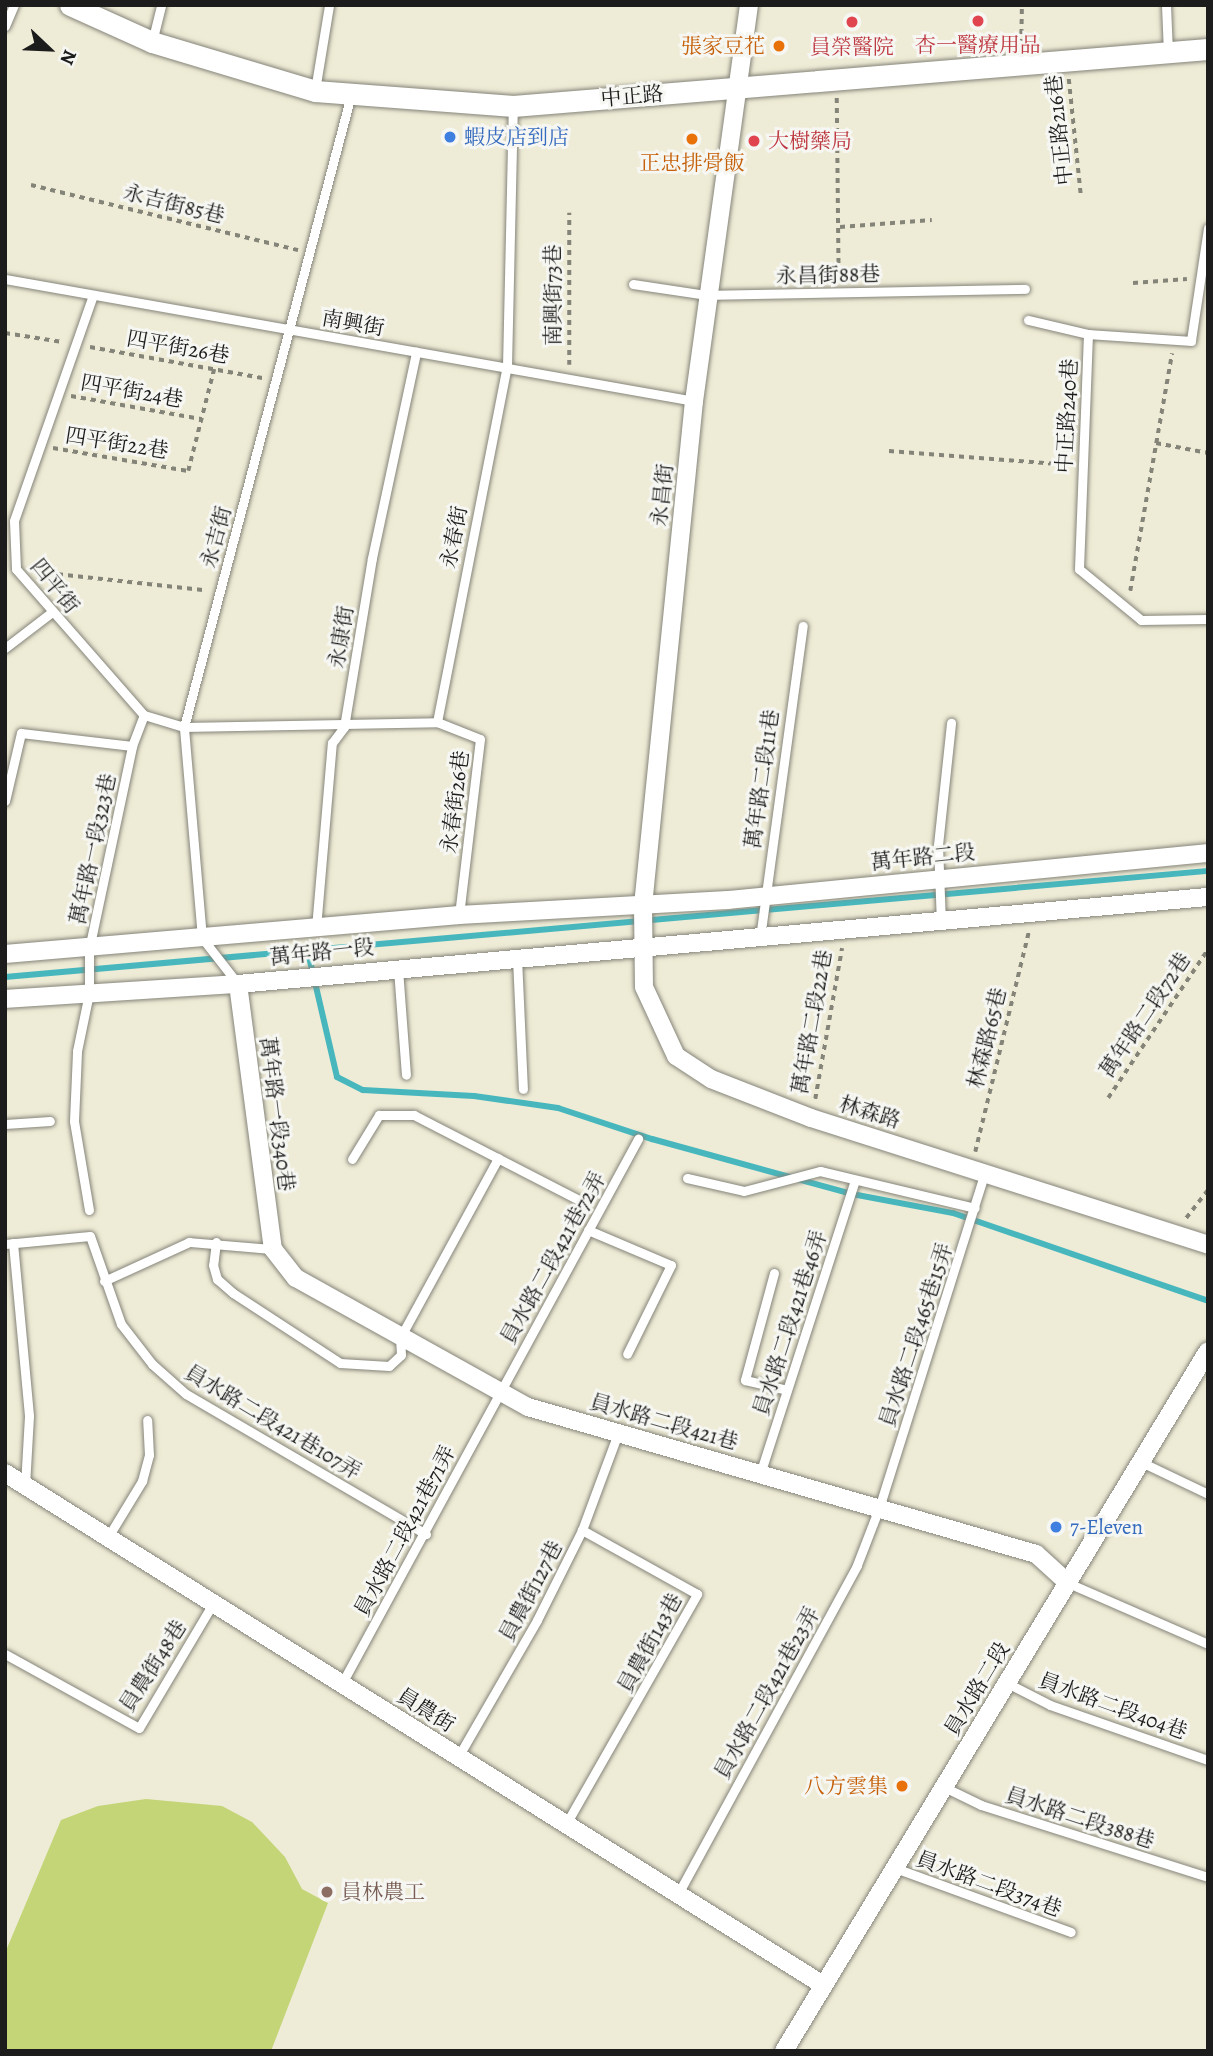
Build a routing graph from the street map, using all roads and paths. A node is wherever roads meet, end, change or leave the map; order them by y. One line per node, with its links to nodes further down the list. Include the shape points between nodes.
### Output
1 (14, 5): 8 (lane)
2 (69, 5): 9 (street, 中正路)
3 (161, 5): 9 (lane)
4 (329, 5): 16 (lane)
5 (749, 5): 15 (street, 永昌街)
6 (1022, 5): 13 (path)
7 (1166, 5): 11 (lane)
8 (5, 26)
9 (152, 41): 16 (street, 中正路)
10 (1208, 49): 11 (street, 中正路)
11 (1168, 52): 12 (street, 中正路)
12 (1068, 62): 13 (street, 中正路); 20 (path, 中正路216巷)
13 (1020, 67): 14 (street, 中正路)
14 (837, 82): 15 (street, 中正路); 23 (path)
15 (736, 90): 18 (street, 中正路); 33 (street, 永昌街)
16 (315, 91): 17 (street, 中正路)
17 (351, 95): 18 (street, 中正路); 25 (lane, 永吉街)
18 (513, 106): 41 (lane, 永春街)
19 (31, 185): 25 (path, 永吉街85巷)
20 (1081, 195)
21 (569, 213): 43 (path, 南興街73巷)
22 (932, 220): 23 (path)
23 (840, 227): 31 (path)
24 (1208, 228): 26 (lane)
25 (309, 253): 35 (lane, 永吉街)
26 (1200, 278): 28 (path); 38 (lane, via 1191,341)
27 (5, 279): 32 (lane, 南興街)
28 (1133, 283)
29 (633, 284): 33 (lane, 永昌街88巷)
30 (1025, 289): 31 (lane, 永昌街88巷)
31 (839, 292): 33 (lane, 永昌街88巷)
32 (93, 295): 35 (lane, 南興街); 39 (lane, 四平街)
33 (707, 295): 46 (street, 永昌街)
34 (1028, 320): 37 (lane)
35 (288, 330): 40 (lane, 南興街); 44 (lane, 永吉街)
36 (5, 333): 39 (path, 四平街26巷)
37 (1088, 334): 38 (lane, 中正路240巷); 52 (lane, 中正路240巷)
38 (1174, 341): 48 (path)
39 (76, 345): 42 (path, 四平街26巷); 45 (lane, 四平街)
40 (416, 352): 41 (lane, 南興街); 65 (lane, 永康街, via 372,558)
41 (507, 366): 43 (lane, 南興街); 62 (lane, 永春街)
42 (214, 369): 44 (path, 四平街26巷); 47 (path)
43 (569, 378): 46 (lane, 南興街)
44 (275, 380): 55 (lane, 永吉街)
45 (59, 394): 47 (path, 四平街24巷); 49 (lane, 四平街)
46 (694, 401): 72 (street, 永昌街)
47 (201, 419): 49 (path, 四平街22巷, via 188,471)
48 (1156, 443): 51 (path); 56 (path)
49 (40, 446): 53 (lane, 四平街)
50 (889, 451): 52 (path)
51 (1208, 453)
52 (1081, 466): 56 (lane, 中正路240巷, via 1079,569)
53 (10, 520): 54 (lane, 四平街)
54 (16, 569): 55 (path); 57 (lane, 四平街)
55 (220, 591): 64 (lane, 永吉街)
56 (1126, 609): 58 (lane, via 1142,621)
57 (52, 612): 60 (lane); 61 (lane, 四平街)
58 (1208, 619)
59 (803, 626): 70 (lane, 萬年路二段11巷)
60 (5, 648)
61 (144, 715): 64 (lane); 66 (lane, 萬年路一段323巷)
62 (437, 722): 65 (lane); 73 (lane, 永春街26巷, via 480,739)
63 (951, 723): 69 (lane)
64 (184, 727): 65 (lane); 78 (lane, 永吉街)
65 (344, 727): 76 (lane, 永康街, via 332,743)
66 (132, 746): 67 (lane, via 21,733); 81 (lane, 萬年路一段323巷)
67 (5, 801)
68 (1208, 853): 69 (street, 萬年路二段)
69 (938, 877): 70 (street, 萬年路二段); 75 (lane)
70 (762, 896): 72 (street, 萬年路二段); 79 (lane, 萬年路二段11巷)
71 (1208, 897): 74 (street)
72 (643, 906): 73 (street, 萬年路一段); 80 (street, 林森路)
73 (459, 915): 76 (street, 萬年路一段)
74 (1033, 916): 75 (street); 98 (path, 林森路65巷)
75 (942, 923): 77 (street)
76 (316, 928): 78 (street, 萬年路一段)
77 (845, 932): 79 (street); 92 (path, 萬年路二段22巷)
78 (202, 938): 81 (street, 萬年路一段); 86 (lane)
79 (760, 938): 80 (street)
80 (643, 944): 84 (street, 萬年路一段); 92 (street, 林森路, via 645,987 676,1056 711,1079)
81 (89, 949): 83 (street, 萬年路一段); 87 (lane, 萬年路一段323巷)
82 (1208, 949): 91 (path, 萬年路二段72巷)
83 (5, 954)
84 (517, 958): 85 (street, 萬年路一段); 90 (lane)
85 (398, 967): 86 (street, 萬年路一段); 89 (lane)
86 (238, 984): 87 (street, 萬年路一段); 110 (street, 萬年路一段340巷)
87 (89, 993): 88 (street, 萬年路一段); 104 (lane, 萬年路一段323巷, via 77,1051 74,1121)
88 (5, 999)
89 (405, 1075)
90 (523, 1089)
91 (1108, 1098)
92 (811, 1118): 98 (street, 林森路)
93 (50, 1121): 94 (lane)
94 (5, 1124)
95 (638, 1139): 105 (lane, 員水路二段421巷72弄)
96 (498, 1158): 97 (lane, via 414,1115 379,1115); 102 (lane); 113 (lane)
97 (352, 1159)
98 (978, 1170): 103 (lane, 員水路二段465巷15弄); 106 (street, 林森路)
99 (687, 1178): 100 (lane, via 744,1191 820,1171)
100 (854, 1183): 103 (lane); 116 (lane, 員水路二段421巷46弄)
101 (1208, 1190): 106 (path)
102 (579, 1200)
103 (975, 1208): 125 (lane, 員水路二段465巷15弄)
104 (89, 1210)
105 (588, 1230): 115 (lane, via 671,1265); 117 (lane, 員水路二段421巷72弄)
106 (1174, 1234): 109 (street, 林森路)
107 (216, 1242): 110 (lane); 112 (lane, via 188,1242); 113 (lane, via 213,1265 217,1279 340,1363 389,1366 401,1355)
108 (9, 1244): 112 (lane, 員水路二段421巷107弄, via 90,1236); 123 (lane, via 29,1416)
109 (1208, 1245)
110 (273, 1249): 113 (street, 員水路二段421巷, via 296,1278)
111 (774, 1273): 116 (lane, via 745,1380)
112 (104, 1281): 127 (lane, 員水路二段421巷107弄, via 121,1324 152,1364 187,1394)
113 (400, 1338): 117 (street, 員水路二段421巷)
114 (1208, 1351): 120 (street, 員水路二段)
115 (627, 1354)
116 (787, 1390): 122 (lane, 員水路二段421巷46弄)
117 (498, 1394): 119 (street, 員水路二段421巷); 127 (lane, 員水路二段421巷71弄)
118 (147, 1420): 128 (lane, via 149,1455 142,1481)
119 (618, 1433): 122 (street, 員水路二段421巷); 126 (lane, 員農街127巷)
120 (1141, 1462): 124 (lane); 129 (street, 員水路二段)
121 (5, 1473): 123 (street, 員農街)
122 (760, 1474): 125 (street, 員水路二段421巷)
123 (25, 1486): 128 (street, 員農街)
124 (1208, 1494)
125 (879, 1508): 129 (street, 員水路二段421巷, via 1036,1554); 141 (lane, 員水路二段421巷23弄, via 857,1565)
126 (582, 1530): 135 (lane, 員農街127巷, via 537,1620); 138 (lane, 員農街143巷, via 697,1594)
127 (426, 1534): 134 (lane, 員水路二段421巷71弄)
128 (108, 1538): 130 (street, 員農街)
129 (1068, 1583): 131 (lane); 133 (street, 員水路二段)
130 (212, 1605): 132 (lane, 員農街48巷, via 139,1728); 134 (street, 員農街)
131 (1208, 1644)
132 (5, 1654)
133 (1007, 1683): 136 (lane, 員水路二段404巷, via 1050,1705); 137 (street, 員水路二段)
134 (341, 1685): 135 (street, 員農街)
135 (458, 1757): 138 (street, 員農街)
136 (1208, 1760)
137 (944, 1787): 139 (street, 員水路二段); 140 (lane, 員水路二段388巷, via 981,1805)
138 (566, 1824): 141 (street, 員農街)
139 (895, 1868): 142 (lane, 員水路二段374巷); 143 (street, 員水路二段)
140 (1208, 1877)
141 (679, 1892): 143 (street, 員農街)
142 (1071, 1932)
143 (823, 1985): 144 (street, 員水路二段)
144 (784, 2051)

